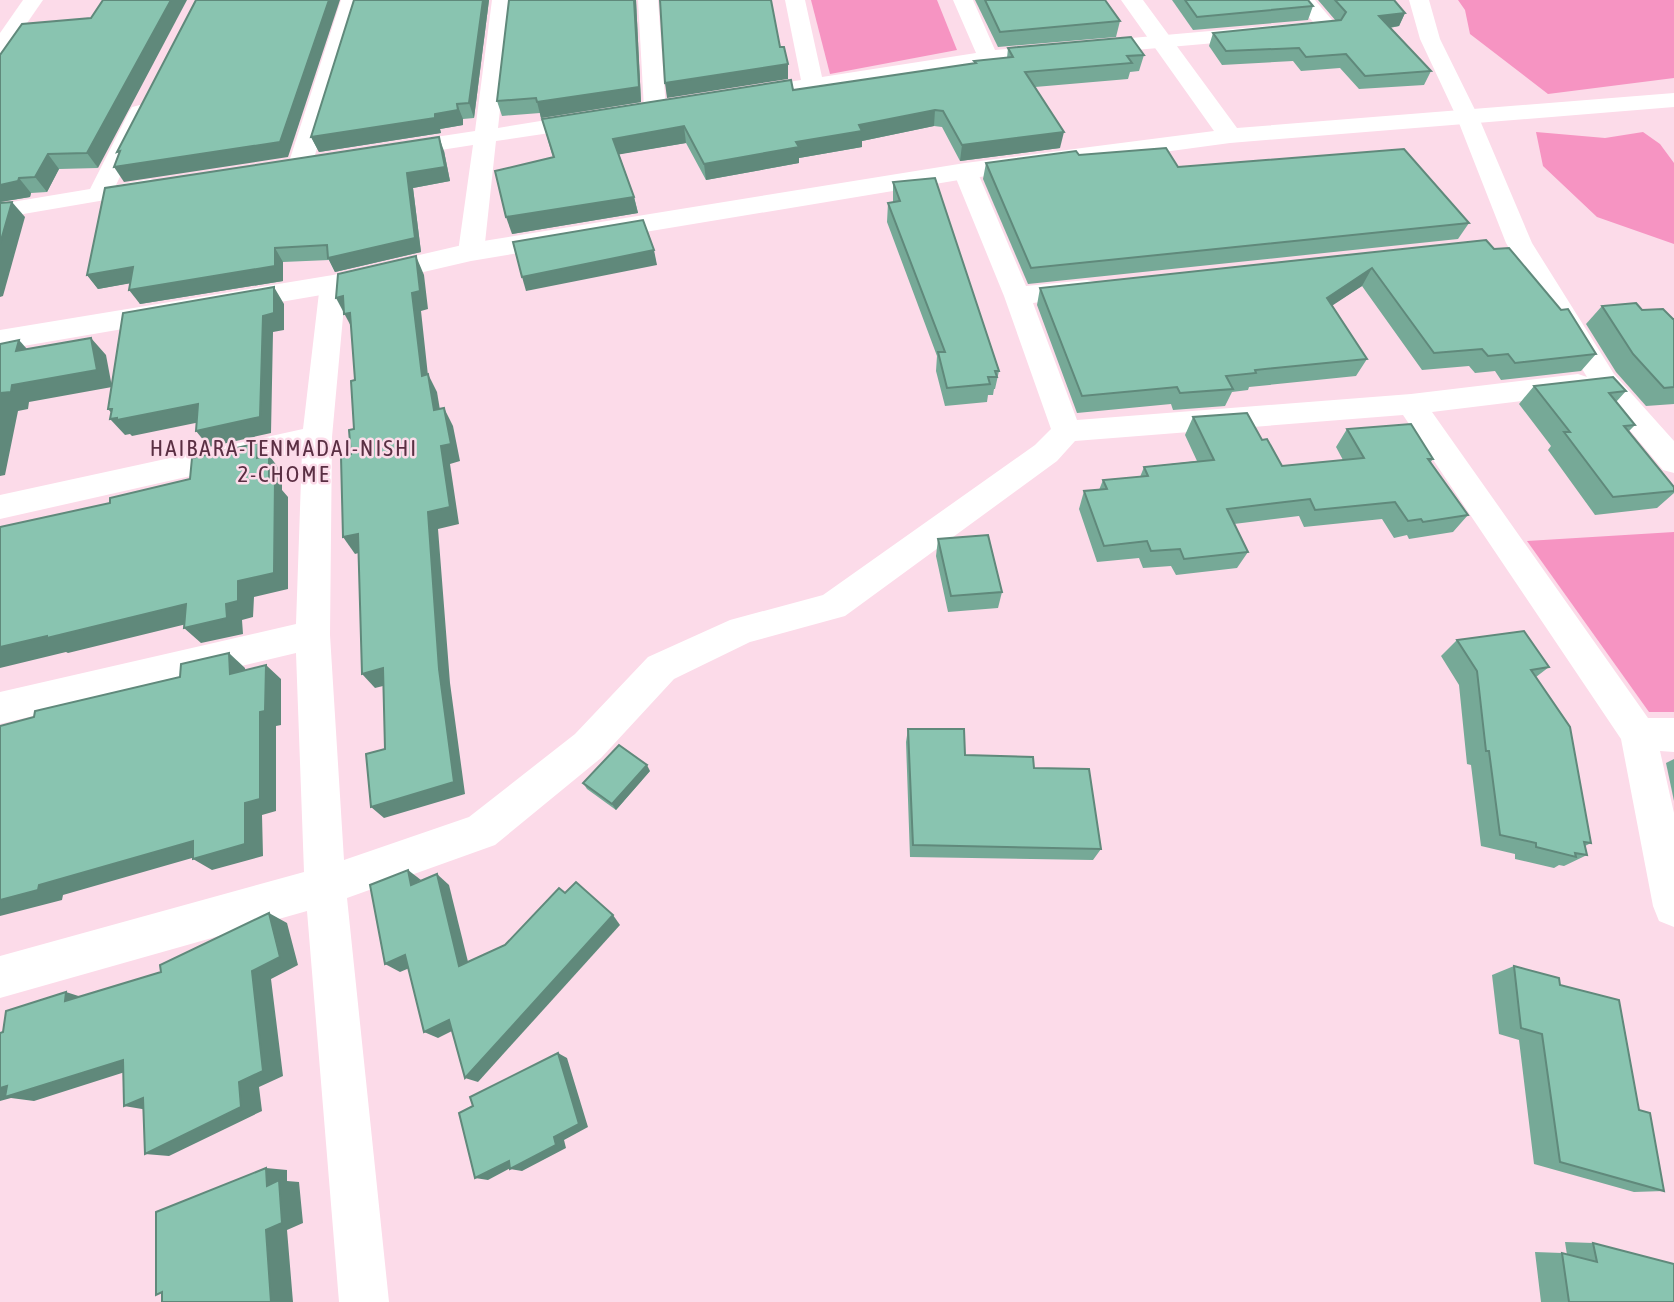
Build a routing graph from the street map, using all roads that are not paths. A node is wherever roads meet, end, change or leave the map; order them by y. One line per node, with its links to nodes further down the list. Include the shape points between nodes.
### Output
1 (33, 0): 11 (street)
2 (351, 0): 24 (street)
3 (502, 0): 20 (street)
4 (648, 0): 18 (street)
5 (795, 0): 13 (street)
6 (963, 0): 12 (street)
7 (1132, 0): 10 (street)
8 (1304, 0): 10 (street, via 1328,27)
9 (1419, 0): 19 (street, via 1430,39)
10 (1160, 41): 12 (street); 21 (street)
11 (2, 43)
12 (988, 57): 13 (street)
13 (813, 84): 15 (street)
14 (148, 97): 28 (street)
15 (721, 99)
16 (1674, 100): 19 (street)
17 (681, 105): 18 (street)
18 (655, 109): 20 (street)
19 (1468, 118): 21 (street); 30 (street)
20 (487, 136): 22 (street); 32 (street)
21 (1230, 136): 26 (street)
22 (380, 152)
23 (327, 161): 24 (street)
24 (300, 165): 25 (street)
25 (273, 169)
26 (965, 171): 32 (street); 35 (street)
27 (166, 184): 28 (street)
28 (99, 194): 29 (street)
29 (0, 211)
30 (1519, 243): 31 (street); 37 (street)
31 (1492, 246)
32 (471, 252): 33 (street)
33 (333, 284): 36 (street); 40 (street)
34 (1112, 286): 35 (street)
35 (1017, 296): 39 (street)
36 (0, 340)
37 (1604, 381): 38 (street); 41 (street)
38 (1411, 404): 39 (street); 45 (street)
39 (1067, 431): 47 (street, via 1045,453 833,606 742,630 661,668 587,746 481,832)
40 (317, 437): 42 (street); 43 (street)
41 (1674, 462)
42 (0, 507)
43 (313, 635): 44 (street); 47 (street)
44 (0, 708)
45 (1638, 734): 46 (street); 48 (street)
46 (1674, 735)
47 (326, 886): 49 (street); 50 (street)
48 (1674, 906)
49 (0, 976)
50 (364, 1302)

